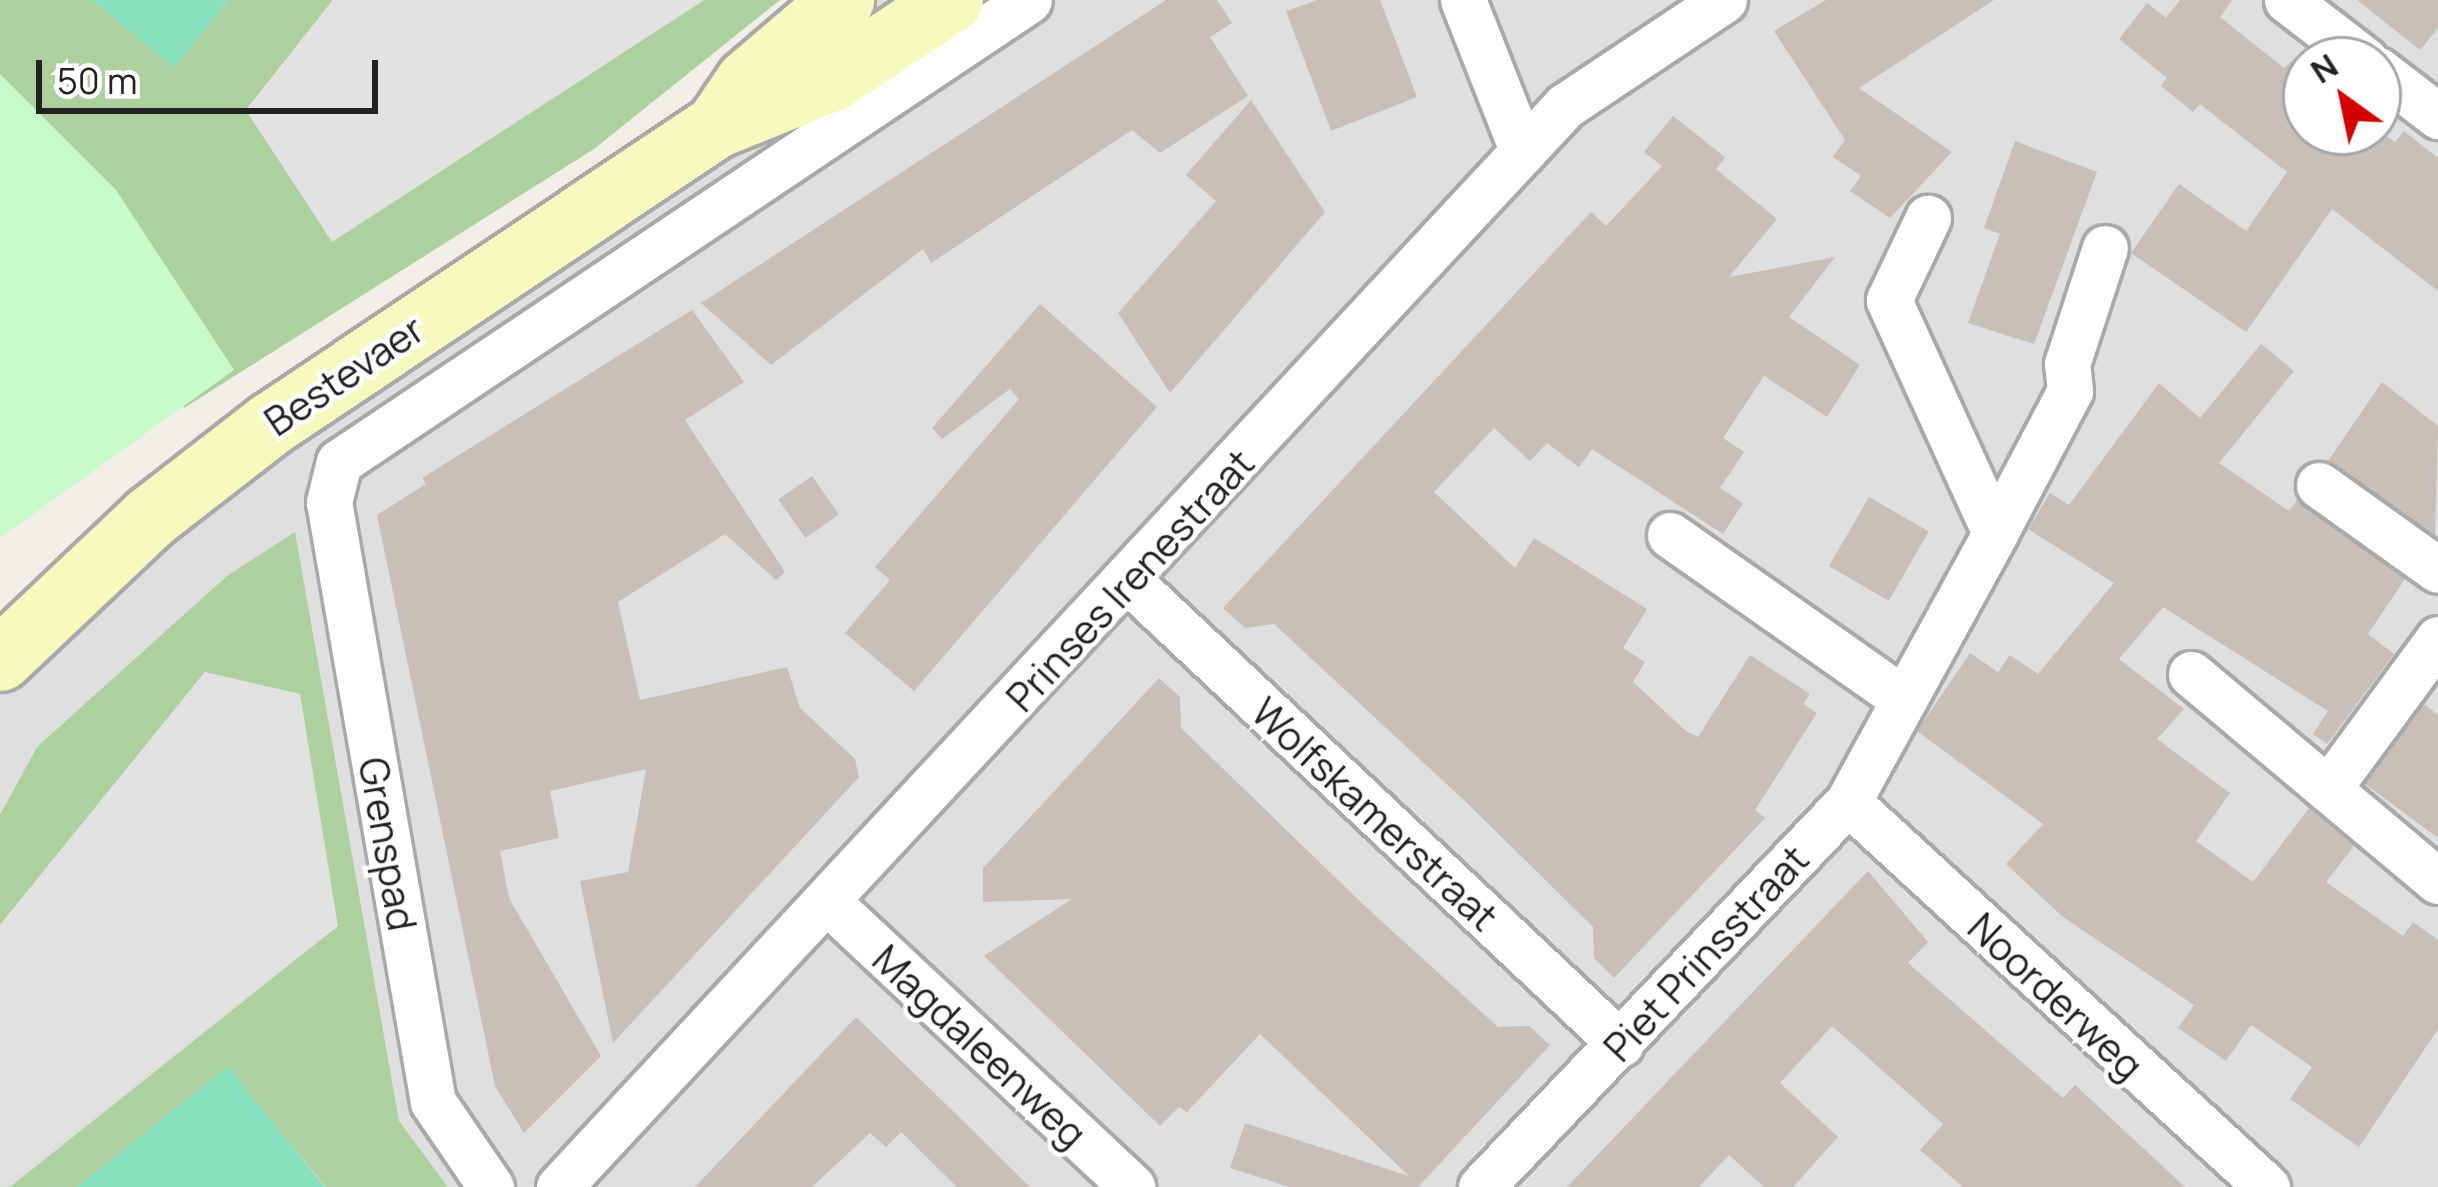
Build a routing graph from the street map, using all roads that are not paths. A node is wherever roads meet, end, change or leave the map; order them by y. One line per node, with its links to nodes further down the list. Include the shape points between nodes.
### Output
1 (842, 0): 10 (main road, Bestevaer, via 747,81)
2 (951, 0): 10 (main road, Bestevaer, via 832,79)
3 (1029, 0): 14 (street, Bestevaer, via 373,430 339,462)
4 (1463, 0): 11 (street)
5 (1724, 0): 11 (street, Prinses Irenestraat, via 1565,106)
6 (2287, 0): 7 (street)
7 (2334, 36)
8 (2402, 88): 9 (street)
9 (2438, 116)
10 (716, 126): 21 (main road, Bestevaer, via 226,457)
11 (1523, 152): 19 (street, Prinses Irenestraat)
12 (1928, 218): 16 (street, via 1889,300)
13 (2105, 248): 16 (street, Piet Prinsstraat, via 2067,364 2070,391)
14 (330, 484): 29 (street, Grenspad, via 433,1102)
15 (2319, 485): 18 (street)
16 (1995, 533): 23 (street, Piet Prinsstraat)
17 (1670, 535): 23 (street)
18 (2438, 570)
19 (1130, 582): 27 (street, Prinses Irenestraat); 28 (street, Wolfskamerstraat)
20 (2438, 639): 24 (street)
21 (0, 659)
22 (2191, 674): 24 (street)
23 (1899, 696): 25 (street, Piet Prinsstraat)
24 (2327, 789): 26 (street)
25 (1848, 802): 28 (street, Piet Prinsstraat); 33 (street, Noorderweg)
26 (2438, 881)
27 (830, 904): 30 (street, Prinses Irenestraat); 31 (street, Magdaleenweg)
28 (1622, 1044): 32 (street, Piet Prinsstraat)
29 (490, 1187)
30 (560, 1187)
31 (1132, 1187)
32 (1480, 1187)
33 (2267, 1187)

